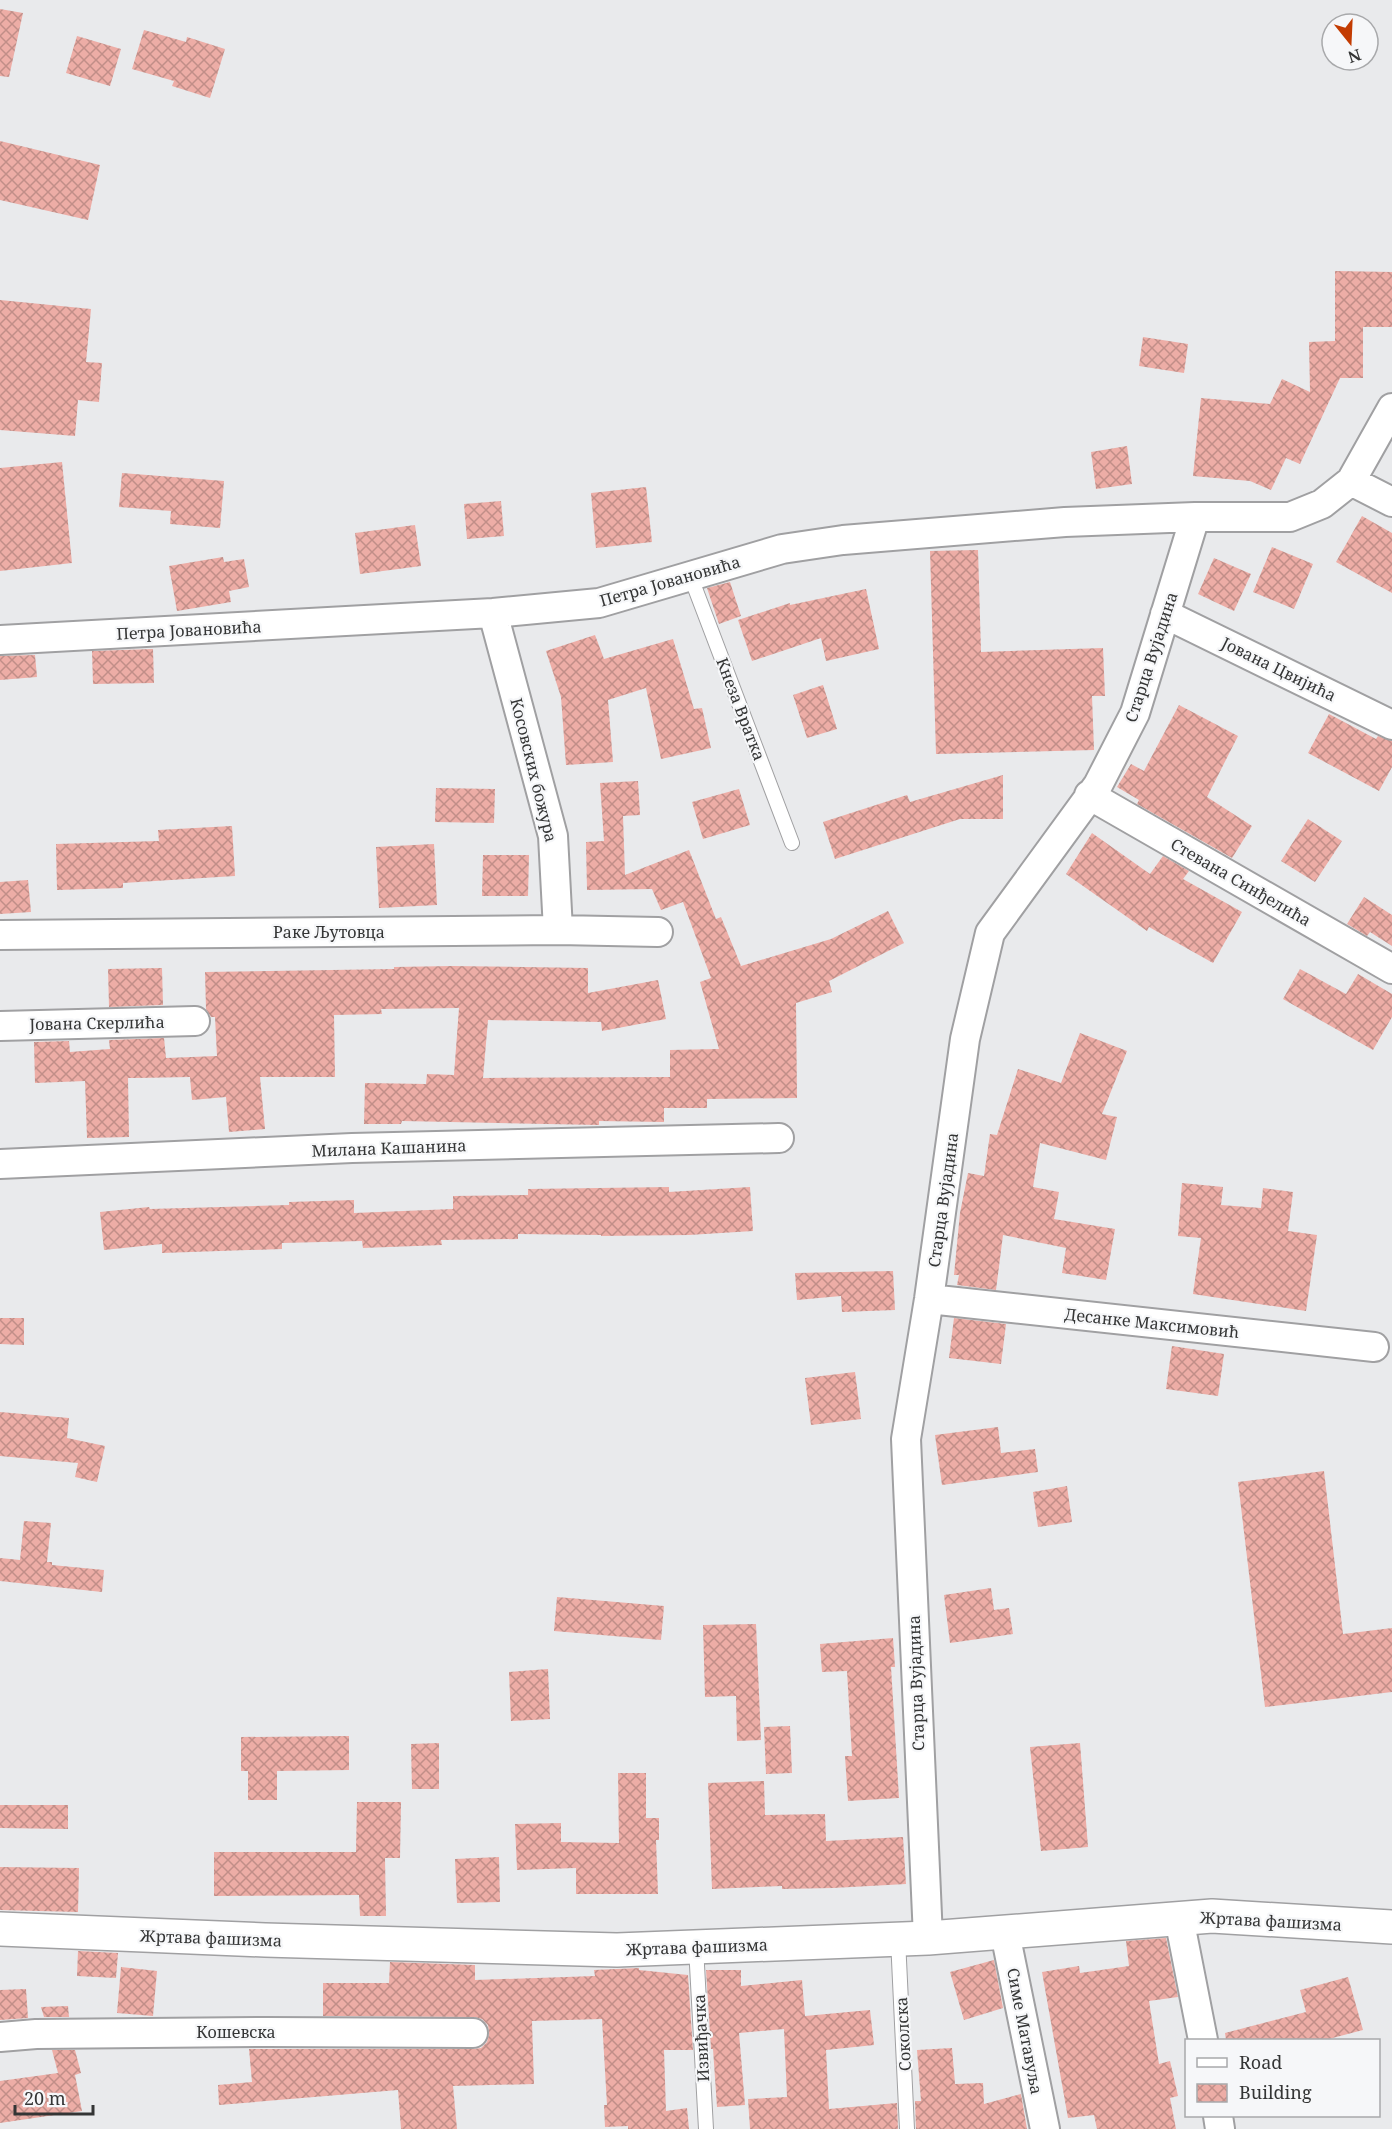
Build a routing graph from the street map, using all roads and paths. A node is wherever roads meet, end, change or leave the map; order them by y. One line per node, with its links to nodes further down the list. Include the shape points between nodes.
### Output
1 (1392, 408): 2 (street)
2 (1351, 481): 3 (street); 4 (street, Петра Јовановића, via 1322,504 1290,517)
3 (1392, 501)
4 (1195, 517): 5 (street, Петра Јовановића, via 1065,522 843,540 782,549); 7 (street, Старца Вујадина)
5 (690, 575): 6 (street, Петра Јовановића, via 600,603); 11 (lane, Кнеза Вратка)
6 (493, 613): 8 (street, Петра Јовановића); 12 (street, Косовских божура, via 553,836)
7 (1165, 614): 9 (street, Јована Цвијића); 10 (street, Старца Вујадина, via 1136,713)
8 (0, 640)
9 (1392, 725)
10 (1089, 795): 15 (street, Стевана Синђелића); 20 (street, Старца Вујадина, via 990,933 965,1040)
11 (792, 843)
12 (558, 930): 13 (street, Раке Љутовца); 14 (street, Раке Љутовца)
13 (658, 932)
14 (0, 935)
15 (1392, 969)
16 (195, 1021): 17 (street, Јована Скерлића)
17 (0, 1026)
18 (779, 1138): 19 (street, Милана Кашанина, via 352,1148)
19 (0, 1164)
20 (929, 1299): 21 (street, Десанке Максимовић); 26 (street, Старца Вујадина, via 906,1439)
21 (1374, 1347)
22 (1179, 1918): 23 (street, Жртава фашизма, via 1212,1916); 25 (street, Жртава фашизма); 30 (street)
23 (1392, 1927)
24 (0, 1929): 27 (street, Жртава фашизма, via 606,1950)
25 (1005, 1933): 26 (street, Жртава фашизма); 33 (street, Симе Матавуља)
26 (913, 1939): 27 (street, Жртава фашизма); 32 (lane, Соколска)
27 (696, 1947): 31 (lane, Извиђачка)
28 (473, 2033): 29 (street, Кошевска)
29 (0, 2037)
30 (1203, 2039)
31 (706, 2129)
32 (907, 2129)
33 (1045, 2129)

